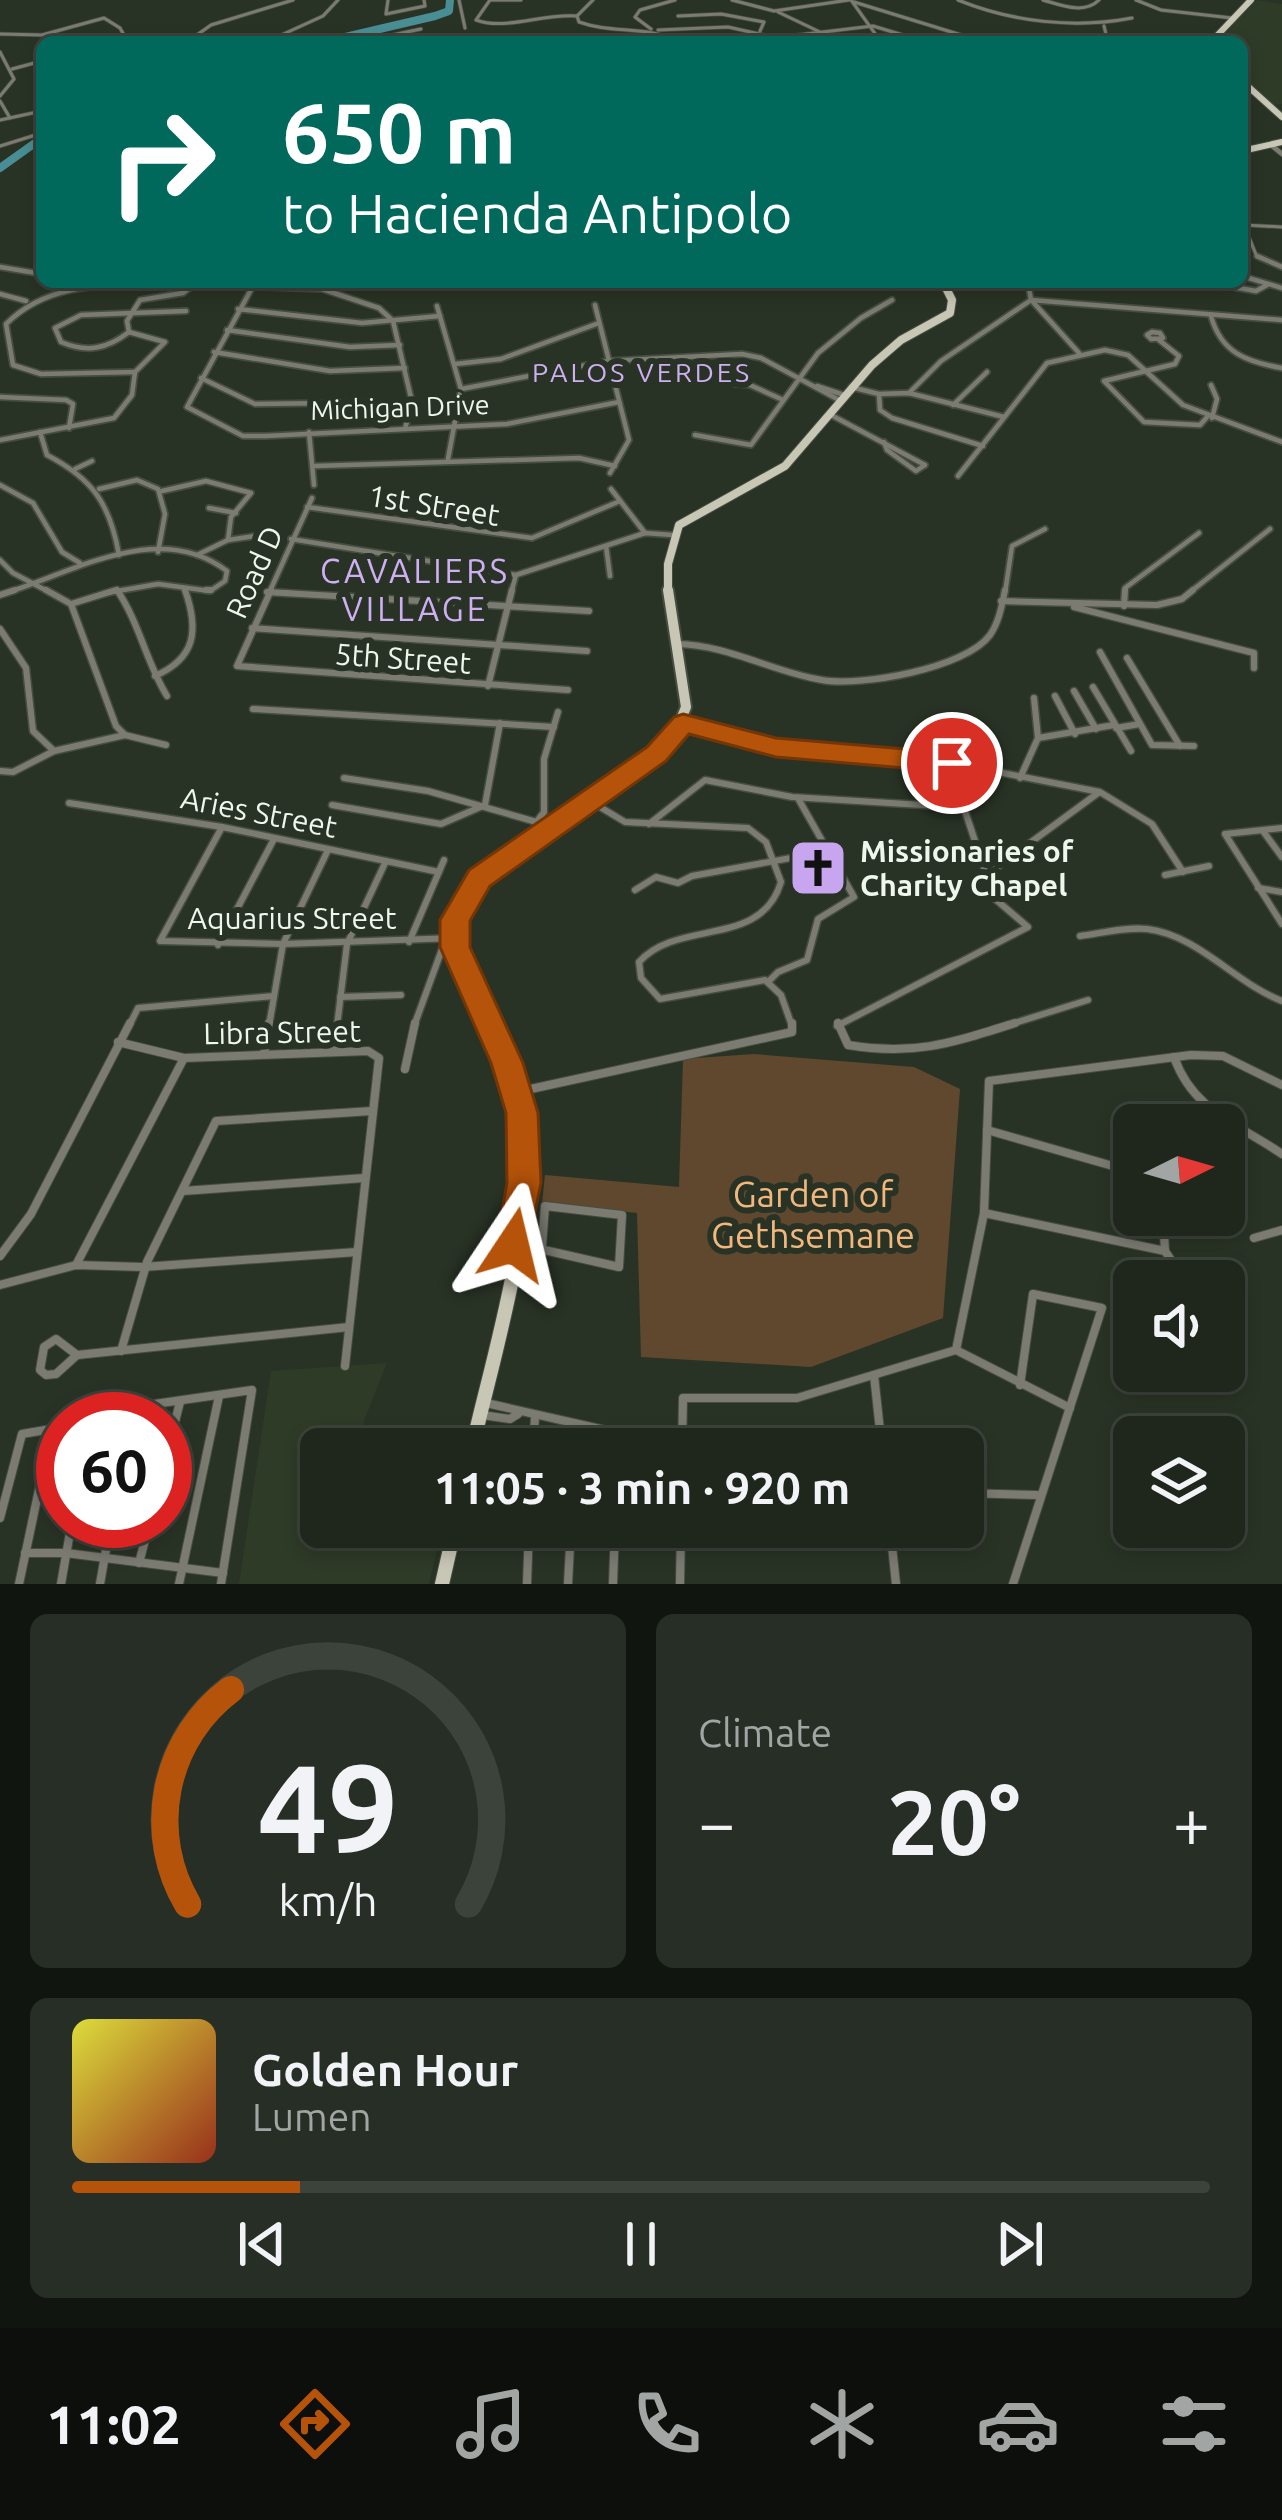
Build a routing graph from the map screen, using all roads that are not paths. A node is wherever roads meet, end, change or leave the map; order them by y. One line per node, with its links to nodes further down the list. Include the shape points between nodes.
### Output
1 (293, 0): 31 (street)
2 (338, 0): 32 (street)
3 (388, 0): 4 (street, via 386,14)
4 (424, 0)
5 (459, 0): 23 (street)
6 (490, 0): 7 (street); 18 (street, via 476,20 491,27 544,14)
7 (521, 0)
8 (593, 0): 18 (street)
9 (675, 0): 27 (street, via 635,17)
10 (732, 0): 17 (street)
11 (958, 0): 22 (street)
12 (1043, 0): 13 (street, via 1072,8)
13 (1099, 0)
14 (1136, 0): 20 (street)
15 (1252, 0): 20 (main road)
16 (851, 1): 17 (street); 26 (street); 40 (street)
17 (774, 11): 24 (street)
18 (577, 16): 27 (street, via 601,31)
19 (678, 16): 28 (street, via 743,15 764,22)
20 (1232, 18): 42 (main road)
21 (1132, 19): 22 (street)
22 (1104, 26): 41 (street)
23 (465, 28)
24 (812, 28): 26 (street); 36 (street); 37 (street)
25 (421, 29): 33 (street)
26 (877, 29): 38 (street); 39 (street)
27 (655, 31): 28 (street); 34 (street)
28 (760, 31): 35 (street)
29 (0, 34): 30 (street, via 42,35 104,18)
30 (124, 36)
31 (196, 36)
32 (279, 36)
33 (394, 36)
34 (671, 36)
35 (778, 36)
36 (785, 36)
37 (829, 36)
38 (879, 36)
39 (903, 36)
40 (965, 36)
41 (1106, 36)
42 (1216, 36)
43 (0, 52): 45 (street)
44 (36, 62): 45 (street)
45 (11, 68): 47 (street, via 14,79)
46 (1248, 86): 49 (main road)
47 (1, 95): 50 (street)
48 (36, 112): 50 (street)
49 (1282, 117)
50 (10, 118): 51 (street)
51 (0, 119)
52 (36, 135): 53 (street)
53 (0, 146)
54 (1279, 146): 55 (main road)
55 (1248, 150)
56 (1248, 225): 57 (street)
57 (1282, 226)
58 (1248, 236): 60 (street, via 1257,257)
59 (0, 267): 61 (street)
60 (1282, 267)
61 (36, 273)
62 (1248, 278): 63 (street)
63 (1267, 285): 70 (street); 71 (street)
64 (88, 288): 75 (street)
65 (189, 288): 78 (street, via 145,297)
66 (252, 288): 79 (street)
67 (274, 288): 84 (street, via 349,295)
68 (946, 288): 105 (main road, via 950,314 901,340)
69 (1029, 288): 74 (street)
70 (1239, 288)
71 (1282, 288)
72 (0, 294): 75 (street)
73 (892, 299): 101 (street, via 863,313)
74 (1031, 300): 82 (street); 91 (street); 104 (street, via 941,361)
75 (27, 302): 98 (street, via 6,324 14,365 41,374)
76 (595, 305): 85 (street)
77 (437, 306): 81 (street)
78 (131, 310): 80 (street); 87 (street); 87 (street, via 81,315 55,328 61,342 85,350)
79 (238, 310): 84 (street); 86 (street)
80 (186, 311)
81 (440, 316): 84 (street); 93 (street)
82 (1211, 316): 83 (street); 95 (street, via 1217,342 1240,358)
83 (1282, 320)
84 (393, 321): 89 (street)
85 (599, 323): 92 (street); 93 (street, via 500,359)
86 (227, 330): 89 (street, via 350,347); 90 (street)
87 (129, 332): 98 (street, via 165,342)
88 (1160, 340): 96 (street, via 1178,362)
89 (400, 345): 94 (street)
90 (214, 352): 94 (street, via 330,370); 100 (street)
91 (1079, 353): 96 (street, via 1118,351); 113 (street, via 1047,363)
92 (608, 361): 101 (street, via 742,354); 103 (street); 110 (street)
93 (455, 364): 103 (street)
94 (405, 368): 109 (street)
95 (1282, 368)
96 (1144, 370): 114 (street, via 1172,398); 114 (street, via 1103,379 1141,420 1200,425)
97 (736, 371): 108 (street, via 726,383)
98 (136, 372): 115 (street, via 132,395 114,418)
99 (988, 372): 111 (street)
100 (201, 378): 109 (street, via 255,404); 119 (street, Michigan Drive, via 187,407 243,436)
101 (798, 378): 105 (street); 108 (street)
102 (1211, 386): 114 (street, via 1217,399)
103 (460, 389): 116 (street)
104 (909, 393): 106 (street); 111 (street)
105 (846, 394): 106 (street); 112 (main road)
106 (879, 394): 124 (street, via 880,410 892,418)
107 (0, 397): 115 (street, via 66,400 73,404)
108 (782, 399): 120 (street, via 752,446)
109 (412, 402): 117 (street)
110 (619, 402): 116 (street, Michigan Drive); 125 (street, via 629,440 613,469 579,458)
111 (953, 405): 113 (street)
112 (830, 415): 122 (street); 145 (main road, via 785,466 688,516)
113 (1004, 417): 124 (street)
114 (1210, 417): 123 (street)
115 (69, 428): 118 (street)
116 (456, 428): 117 (street, Michigan Drive); 125 (street)
117 (405, 429): 119 (street, Michigan Drive)
118 (40, 432): 121 (street); 128 (street, via 47,455)
119 (309, 432): 127 (street)
120 (695, 435)
121 (0, 440)
122 (884, 442): 122 (street, via 904,453 925,465 916,471)
123 (1282, 442)
124 (983, 446): 129 (street)
125 (448, 459): 127 (street)
126 (92, 461): 128 (street)
127 (315, 466): 130 (street)
128 (75, 469): 132 (street)
129 (958, 476)
130 (314, 484)
131 (0, 485): 153 (street, via 34,502 62,552)
132 (99, 489): 134 (street, via 135,477); 150 (street, via 113,511)
133 (611, 489): 136 (street)
134 (162, 491): 139 (street, via 197,479 223,481 250,493); 149 (street, via 167,524)
135 (312, 497): 137 (street, Road D)
136 (620, 501): 137 (street, 1st Street, via 532,538); 142 (street)
137 (307, 507): 146 (street, Road D)
138 (209, 508): 139 (street)
139 (236, 513): 147 (street)
140 (1045, 529): 161 (street, via 1012,546)
141 (1270, 530): 164 (street, via 1182,598)
142 (645, 533): 145 (street); 148 (street)
143 (1199, 533): 164 (street, via 1125,588)
144 (255, 536): 147 (street)
145 (673, 536): 169 (main road)
146 (291, 539): 154 (street); 159 (street, Road D)
147 (228, 540): 151 (street)
148 (606, 546): 154 (street); 155 (street)
149 (158, 552): 150 (street); 151 (street)
150 (119, 555): 153 (street)
151 (197, 555): 157 (street, via 218,561 225,580 210,590)
152 (0, 560): 156 (street)
153 (80, 563): 156 (street)
154 (516, 575): 165 (street)
155 (610, 576)
156 (34, 581): 160 (street); 163 (street)
157 (183, 588): 158 (street); 176 (street, via 197,622 194,641 174,670)
158 (117, 590): 163 (street); 176 (street, via 138,621)
159 (267, 592): 165 (street); 167 (street, Road D)
160 (0, 595)
161 (1000, 601): 162 (street); 169 (street, via 989,637 964,655 855,681 817,679 728,646)
162 (1059, 603): 164 (street); 175 (street, via 1255,653)
163 (71, 604): 195 (street)
164 (1124, 606)
165 (508, 608): 166 (street); 170 (street)
166 (589, 611)
167 (252, 628): 170 (street); 174 (street, Road D)
168 (0, 629): 200 (street, via 26,668 33,731)
169 (675, 644): 189 (main road)
170 (498, 645): 171 (street); 177 (street)
171 (586, 651)
172 (1100, 652): 184 (street)
173 (1127, 658): 198 (street)
174 (236, 664): 177 (street, 5th Street)
175 (1254, 668)
176 (155, 676): 181 (street)
177 (488, 686): 179 (street, 5th Street)
178 (1093, 687): 185 (street)
179 (568, 690)
180 (1074, 691): 193 (street)
181 (167, 696)
182 (1055, 696): 194 (street)
183 (1034, 698): 196 (street)
184 (1124, 698): 185 (street); 190 (street)
185 (1103, 705): 191 (street)
186 (254, 710): 188 (street)
187 (558, 712): 192 (street)
188 (500, 723): 192 (street); 211 (street)
189 (683, 724): 202 (street, via 776,747); 208 (main road, via 672,742)
190 (1140, 724): 191 (street); 198 (street, via 1152,745)
191 (1115, 726): 193 (street); 201 (street)
192 (554, 727): 213 (street, via 544,759)
193 (1096, 729): 194 (street)
194 (1075, 734): 196 (street)
195 (125, 735): 197 (street); 200 (street)
196 (1038, 739): 205 (street)
197 (166, 745)
198 (1180, 746): 199 (street)
199 (1194, 746)
200 (54, 751): 203 (street)
201 (1131, 751)
202 (928, 762): 205 (street); 229 (street, via 964,808)
203 (3, 772)
204 (344, 778): 211 (street)
205 (1020, 778): 206 (street)
206 (1100, 792): 227 (street, via 1152,824); 229 (street)
207 (799, 800): 212 (street); 214 (street, via 703,780); 220 (street)
208 (590, 801): 213 (main road); 214 (street)
209 (69, 803): 215 (street, Aries Street)
210 (332, 805): 211 (street, via 441,824)
211 (485, 806): 213 (street)
212 (939, 806)
213 (544, 824): 235 (main road, via 479,878)
214 (647, 825): 224 (street, via 753,830)
215 (222, 827): 218 (street, Aries Street); 239 (street, Aquarius Street, via 160,941)
216 (1282, 828): 217 (street)
217 (1263, 831): 221 (street); 230 (street, via 1225,834)
218 (274, 838): 219 (street, Aries Street); 239 (street)
219 (328, 850): 223 (street, Aries Street); 237 (street)
220 (829, 851): 224 (street); 240 (street, via 854,897 818,919 817,948 807,963)
221 (1282, 857)
222 (444, 860): 226 (street)
223 (386, 861): 226 (street, Aries Street); 238 (street)
224 (776, 864): 231 (street, via 676,883 656,878); 240 (street, via 780,888 766,911 742,926 658,943 641,969 660,999)
225 (1209, 866): 227 (street)
226 (439, 872): 236 (street)
227 (1183, 872): 228 (street)
228 (1165, 874)
229 (985, 876): 244 (street, via 994,898 1027,929 838,1022 848,1045 928,1051)
230 (1258, 888): 232 (street); 233 (street)
231 (635, 890)
232 (1282, 892)
233 (1282, 925)
234 (1080, 936): 245 (street, via 1154,929)
235 (450, 939): 236 (street, Aquarius Street); 251 (street); 253 (main road)
236 (409, 941): 238 (street, Aquarius Street)
237 (283, 944): 238 (street, Aquarius Street); 239 (street, Aquarius Street); 242 (street)
238 (347, 944): 243 (street)
239 (218, 945)
240 (769, 981): 253 (street, via 794,1024 788,1036)
241 (400, 995): 243 (street)
242 (274, 996): 246 (street, via 138,1007); 248 (street)
243 (340, 997): 247 (street)
244 (1088, 1000)
245 (1282, 1001)
246 (118, 1042): 250 (street, Libra Street); 268 (street, via 32,1214)
247 (334, 1052): 248 (street, Libra Street); 254 (street, Libra Street, via 376,1054)
248 (264, 1054): 250 (street, Libra Street)
249 (1174, 1057): 252 (street, via 1222,1056); 255 (street, via 989,1082); 256 (street, via 1187,1094)
250 (184, 1058): 270 (street)
251 (405, 1069)
252 (1282, 1085)
253 (517, 1093): 264 (main road, via 526,1153)
254 (372, 1111): 258 (street); 259 (street, via 216,1121)
255 (987, 1130): 257 (street); 260 (street)
256 (1282, 1154)
257 (1113, 1166)
258 (364, 1178): 259 (street); 267 (street)
259 (183, 1191): 271 (street)
260 (984, 1213): 266 (street); 274 (street)
261 (1282, 1229): 263 (street)
262 (1164, 1236): 266 (street)
263 (1254, 1238)
264 (513, 1245): 265 (street); 283 (main road)
265 (542, 1246): 265 (street, via 545,1206 622,1216 620,1267)
266 (1165, 1251): 269 (street)
267 (357, 1252): 271 (street); 273 (street)
268 (0, 1256)
269 (1171, 1260)
270 (76, 1264): 271 (street); 272 (street)
271 (143, 1267): 275 (street)
272 (0, 1285)
273 (349, 1328): 275 (street); 277 (street)
274 (956, 1350): 278 (street); 279 (street)
275 (121, 1352): 276 (street)
276 (76, 1355): 276 (street, via 56,1374 40,1370 44,1347 56,1339)
277 (345, 1366)
278 (874, 1375): 290 (street, via 797,1398 683,1398); 291 (street)
279 (1020, 1385): 282 (street); 282 (street, via 1033,1294 1102,1308)
280 (220, 1396): 281 (street); 310 (street); 311 (street, via 252,1390)
281 (192, 1400)
282 (1070, 1408): 294 (street)
283 (480, 1409): 284 (street); 286 (main road)
284 (535, 1417): 285 (street); 287 (street)
285 (576, 1425): 288 (street); 289 (street)
286 (476, 1428)
287 (534, 1428)
288 (576, 1428)
289 (594, 1428)
290 (682, 1428)
291 (880, 1428)
292 (36, 1431): 296 (street, via 22,1434)
293 (984, 1494): 294 (street)
294 (1039, 1495): 322 (street)
295 (36, 1510): 306 (street)
296 (0, 1518)
297 (66, 1548): 307 (street)
298 (106, 1548): 308 (street)
299 (143, 1548): 309 (street)
300 (450, 1548): 316 (main road)
301 (529, 1548): 317 (street)
302 (570, 1548): 318 (street)
303 (614, 1548): 319 (street)
304 (681, 1548): 320 (street)
305 (892, 1548): 321 (street)
306 (25, 1553): 307 (street); 312 (street)
307 (65, 1553): 308 (street); 313 (street)
308 (104, 1558): 309 (street); 314 (street)
309 (139, 1563): 310 (street)
310 (182, 1568): 311 (street); 315 (street)
311 (222, 1578)
312 (19, 1584)
313 (61, 1584)
314 (100, 1584)
315 (179, 1584)
316 (442, 1584)
317 (526, 1584)
318 (568, 1584)
319 (613, 1584)
320 (680, 1584)
321 (896, 1584)
322 (1013, 1584)

